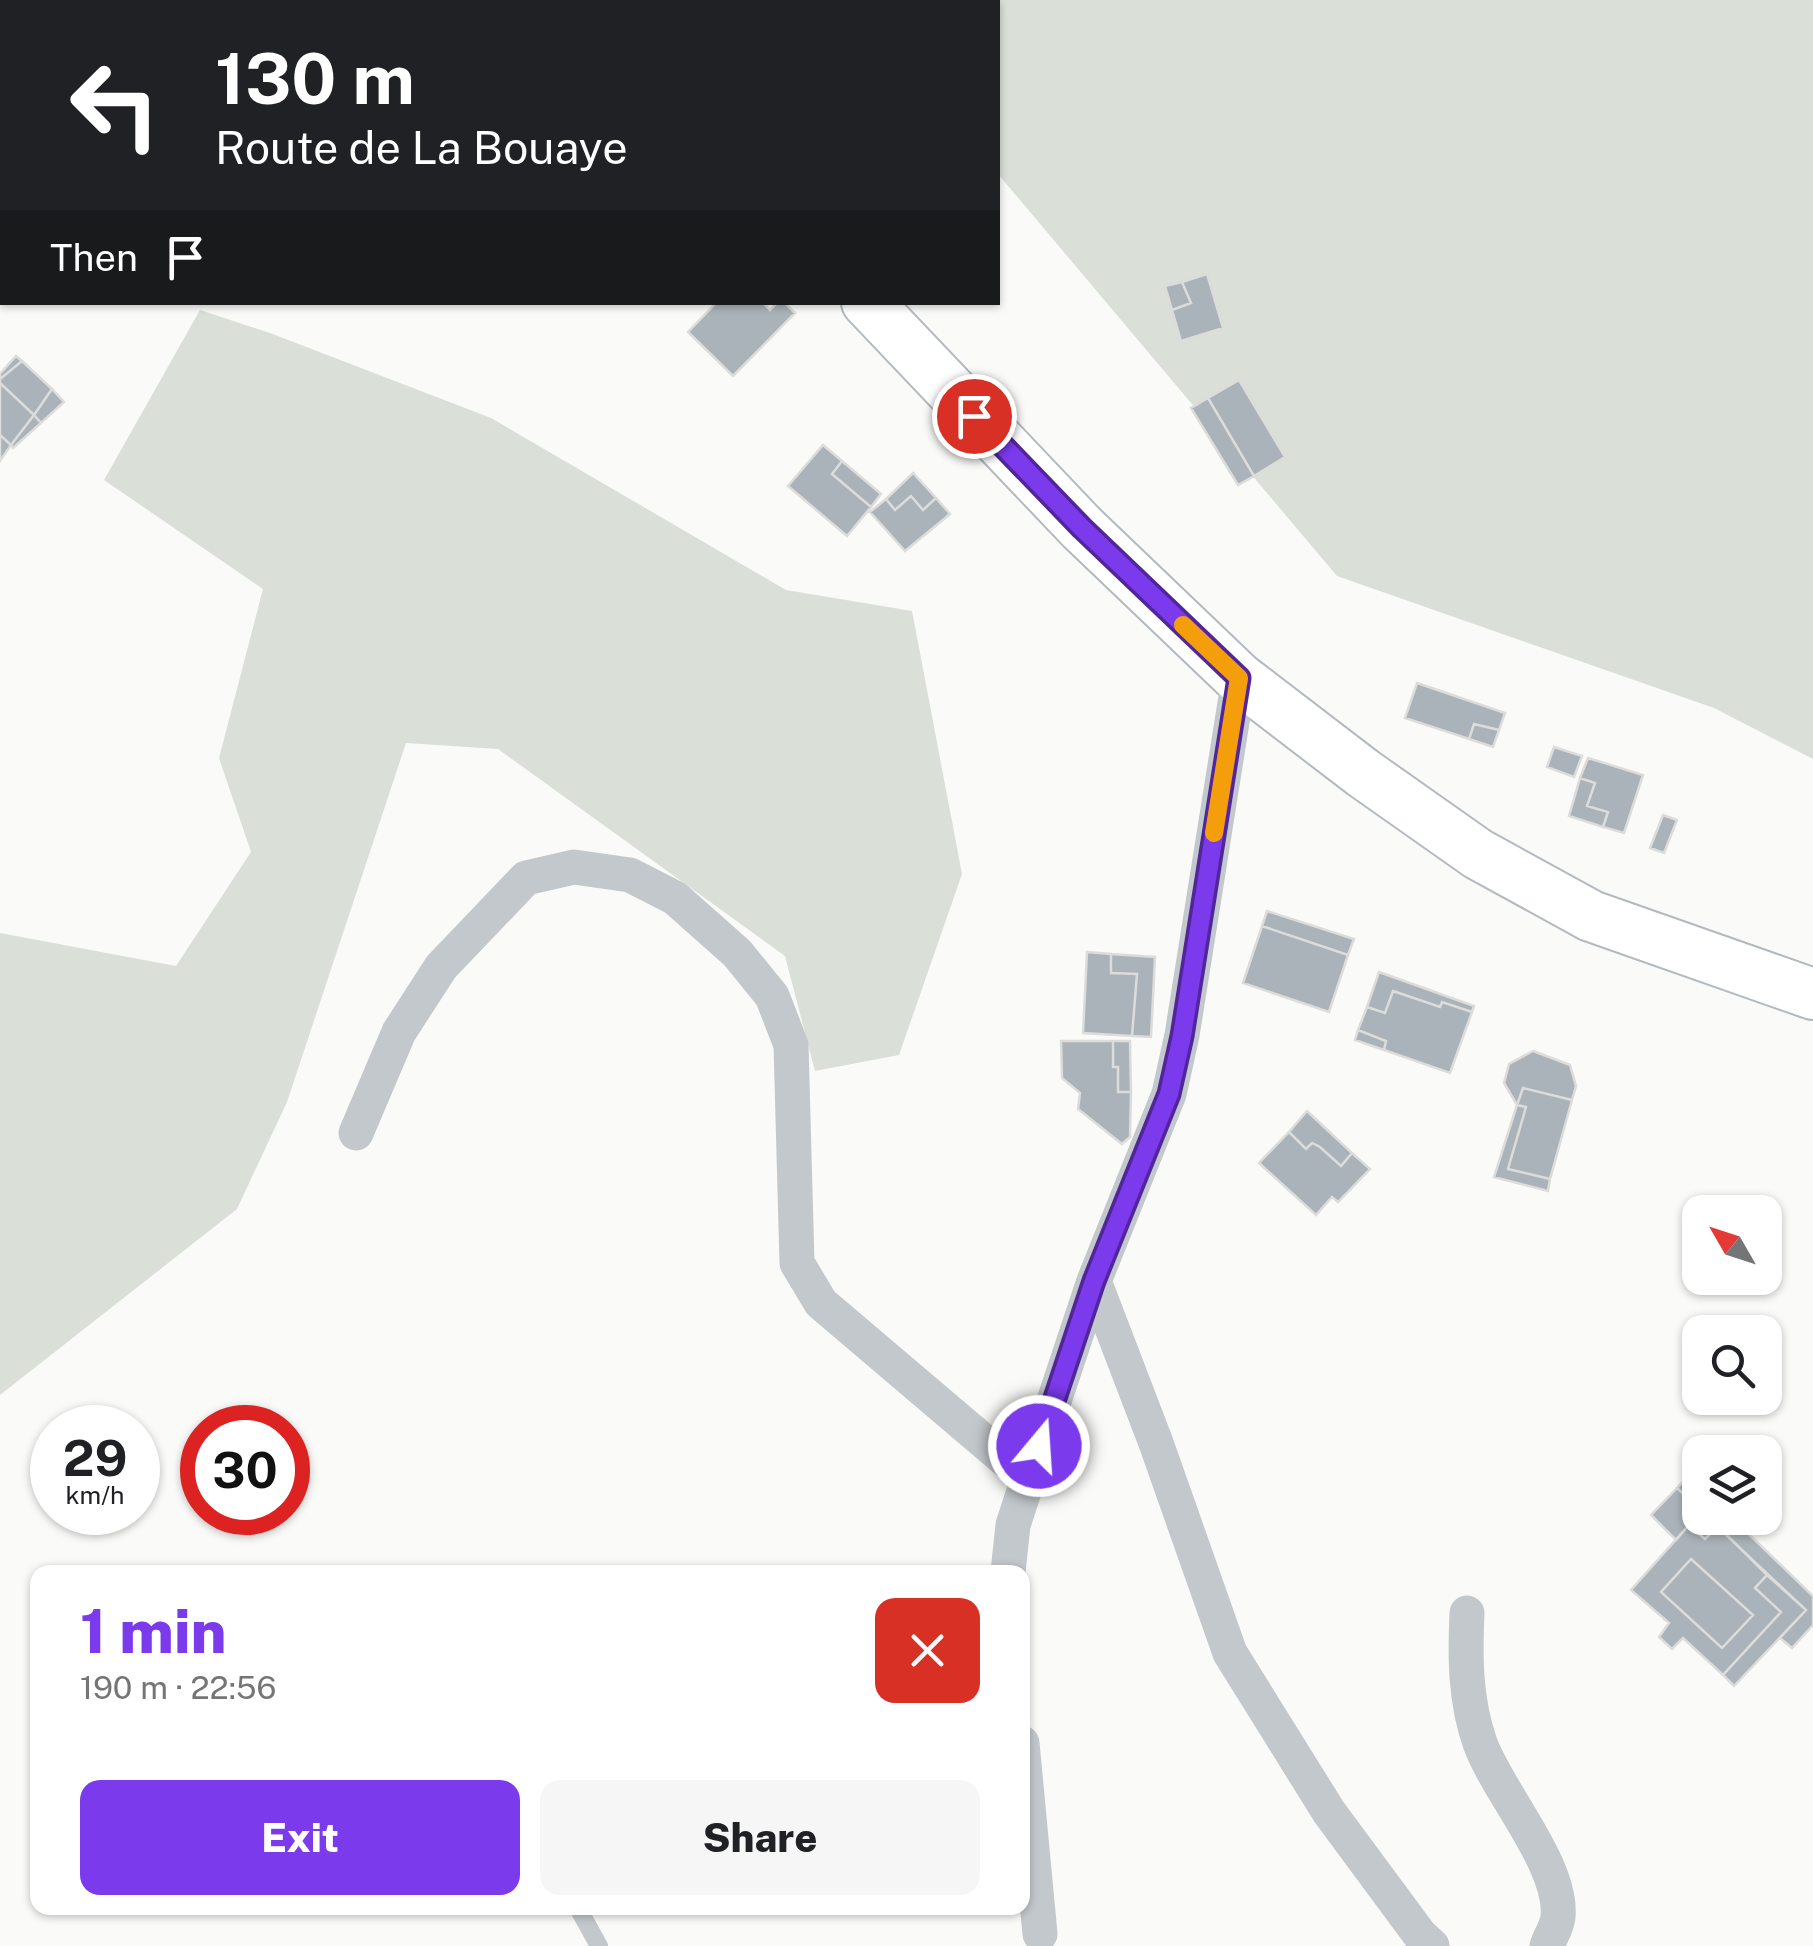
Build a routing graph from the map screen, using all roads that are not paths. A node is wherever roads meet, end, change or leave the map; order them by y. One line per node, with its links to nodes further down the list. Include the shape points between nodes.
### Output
1 (870, 305): 2 (main road, via 1082,528)
2 (1239, 678): 3 (main road, via 1478,854 1590,916); 5 (street, via 1169,1094)
3 (1813, 994)
4 (356, 1133): 6 (street, via 399,1032 440,967 526,878 574,866 630,875 675,898 737,953 772,996 791,1046 797,1264 821,1303)
5 (1094, 1281): 6 (street); 13 (street, via 1230,1654 1328,1812)
6 (1028, 1479): 7 (street)
7 (1009, 1565)
8 (1467, 1613): 14 (street, via 1466,1677 1480,1744 1555,1884 1558,1919)
9 (1030, 1849): 11 (street)
10 (582, 1915): 12 (lane)
11 (1037, 1942)
12 (599, 1946)
13 (1432, 1946)
14 (1547, 1946)

